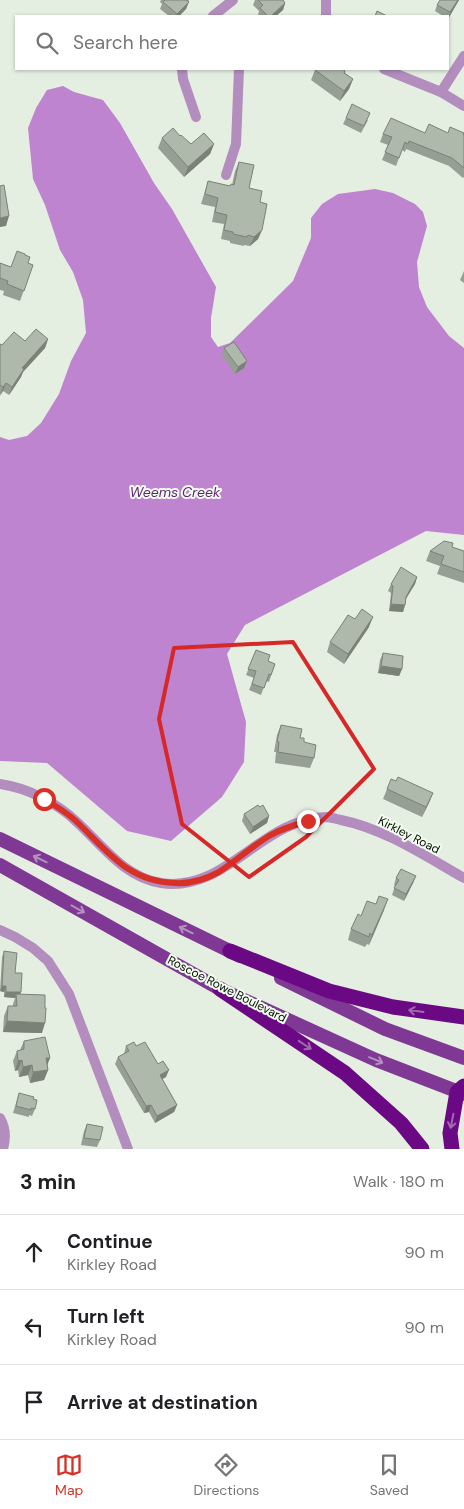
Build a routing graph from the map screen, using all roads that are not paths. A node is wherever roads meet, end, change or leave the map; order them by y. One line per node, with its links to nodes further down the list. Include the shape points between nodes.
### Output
1 (233, 0): 3 (street)
2 (326, 0): 4 (street)
3 (214, 15)
4 (326, 15)
5 (464, 56): 9 (street)
6 (182, 70): 11 (street, via 182,79)
7 (239, 70): 12 (street, via 236,144)
8 (386, 70): 9 (street)
9 (441, 92): 10 (street)
10 (464, 106)
11 (196, 117)
12 (226, 175)
13 (0, 784): 16 (street, Kirkley Road, via 22,789 63,810 125,868 151,881 187,884 204,878 287,827 327,817 383,833)
14 (0, 839): 18 (main road, one-way to 14)
15 (0, 865): 19 (main road, Roscoe Rowe Boulevard, one-way to 19)
16 (464, 878)
17 (0, 930): 25 (street, via 21,940 48,960 69,994)
18 (230, 951): 20 (highway, one-way to 18, via 393,1007 329,991); 21 (main road, via 385,1029)
19 (220, 989): 22 (main road, Roscoe Rowe Boulevard, one-way to 22, via 368,1056); 26 (highway, one-way to 26, via 346,1073 402,1123)
20 (464, 1017)
21 (464, 1058)
22 (462, 1091): 27 (highway, one-way to 27, via 450,1133)
23 (0, 1118): 24 (street, via 4,1125)
24 (3, 1149)
25 (128, 1149)
26 (422, 1149)
27 (452, 1149)

